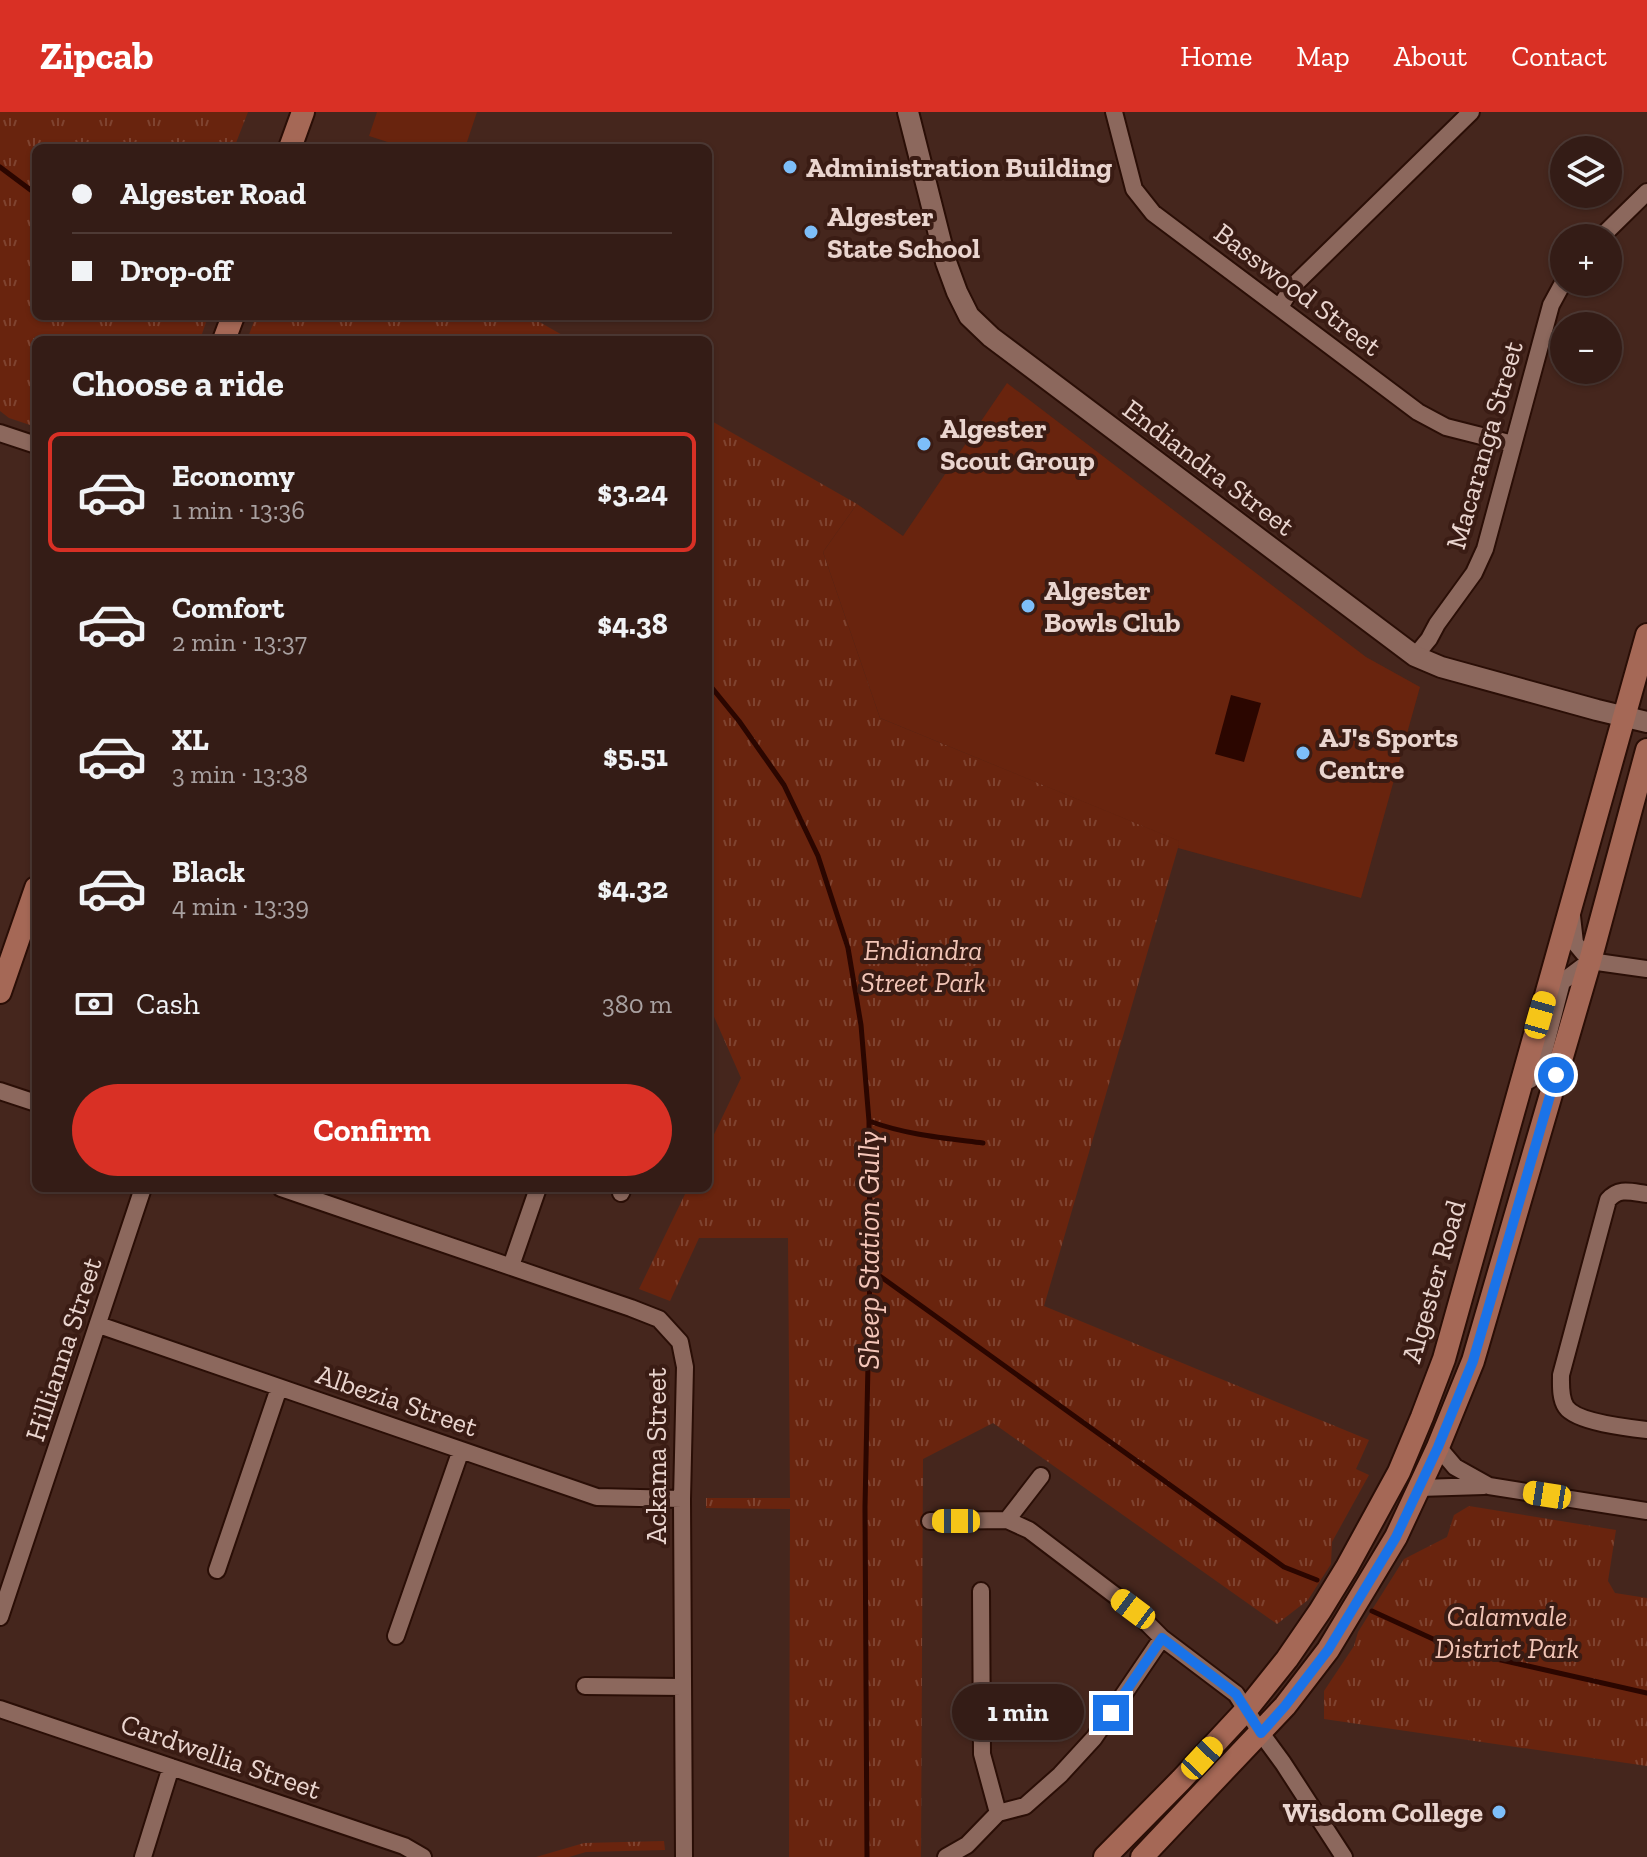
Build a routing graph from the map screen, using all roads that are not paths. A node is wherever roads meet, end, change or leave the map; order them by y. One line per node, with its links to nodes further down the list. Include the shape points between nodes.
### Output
1 (303, 112): 5 (main road)
2 (908, 112): 14 (street, Endiandra Street, via 946,262 969,316)
3 (1114, 112): 9 (street, Basswood Street, via 1134,189 1153,213)
4 (1471, 112): 9 (street, via 1293,286)
5 (291, 144)
6 (1647, 192): 7 (street)
7 (1614, 224)
8 (1556, 296): 12 (street, Macaranga Street)
9 (1280, 307): 12 (street, Basswood Street, via 1418,412 1446,427)
10 (0, 433): 11 (street)
11 (32, 444)
12 (1513, 444): 14 (street, Macaranga Street, via 1474,573)
13 (1647, 635): 15 (main road, Algester Road)
14 (1415, 656): 15 (street, Endiandra Street)
15 (1625, 716): 16 (street, Endiandra Street); 19 (main road, Algester Road)
16 (1647, 722)
17 (1647, 750): 20 (main road, Algester Road)
18 (32, 900): 22 (main road)
19 (1571, 905): 20 (street, via 1575,943); 25 (main road, Algester Road)
20 (1590, 961): 21 (street); 25 (street, via 1562,982 1545,1048); 34 (main road, Algester Road, via 1473,1361)
21 (1647, 969)
22 (0, 992)
23 (0, 1091): 24 (street)
24 (32, 1102)
25 (1506, 1132): 51 (main road, Algester Road, via 1444,1359 1399,1472 1320,1611)
26 (142, 1192): 31 (street, Hillianna Street)
27 (293, 1192): 30 (street, Ackama Street)
28 (537, 1192): 30 (street)
29 (1647, 1194): 33 (street, via 1622,1191 1608,1200 1561,1375 1561,1393 1574,1415)
30 (511, 1266): 39 (street, Ackama Street, via 659,1319 680,1342 685,1367)
31 (99, 1325): 32 (street, Albezia Street); 45 (street, Hillianna Street)
32 (279, 1388): 35 (street, Albezia Street); 43 (street)
33 (1647, 1430)
34 (1438, 1447): 37 (street, via 1455,1467); 38 (main road, Algester Road)
35 (461, 1450): 39 (street, Albezia Street, via 597,1497); 46 (street)
36 (1041, 1476): 41 (street)
37 (1489, 1486): 38 (street); 40 (street)
38 (1419, 1488): 52 (main road, Algester Road, via 1328,1650)
39 (682, 1499): 49 (street, Ackama Street)
40 (1647, 1511)
41 (1007, 1520): 42 (street); 47 (street, via 1052,1547)
42 (930, 1521)
43 (217, 1570)
44 (981, 1591): 54 (street, via 982,1754)
45 (0, 1617)
46 (396, 1636)
47 (1162, 1638): 51 (street, via 1229,1688); 54 (street, via 1094,1738 1060,1775 1025,1806)
48 (585, 1686): 49 (street)
49 (683, 1687): 57 (street, Ackama Street)
50 (0, 1709): 53 (street, Cardwellia Street)
51 (1247, 1709): 52 (street); 59 (main road, Algester Road)
52 (1261, 1733): 60 (main road, Algester Road); 61 (street)
53 (171, 1767): 55 (street); 56 (street, Cardwellia Street)
54 (998, 1813): 58 (street, via 967,1845)
55 (143, 1857)
56 (423, 1857)
57 (684, 1857)
58 (946, 1857)
59 (1105, 1857)
60 (1142, 1857)
61 (1344, 1857)

